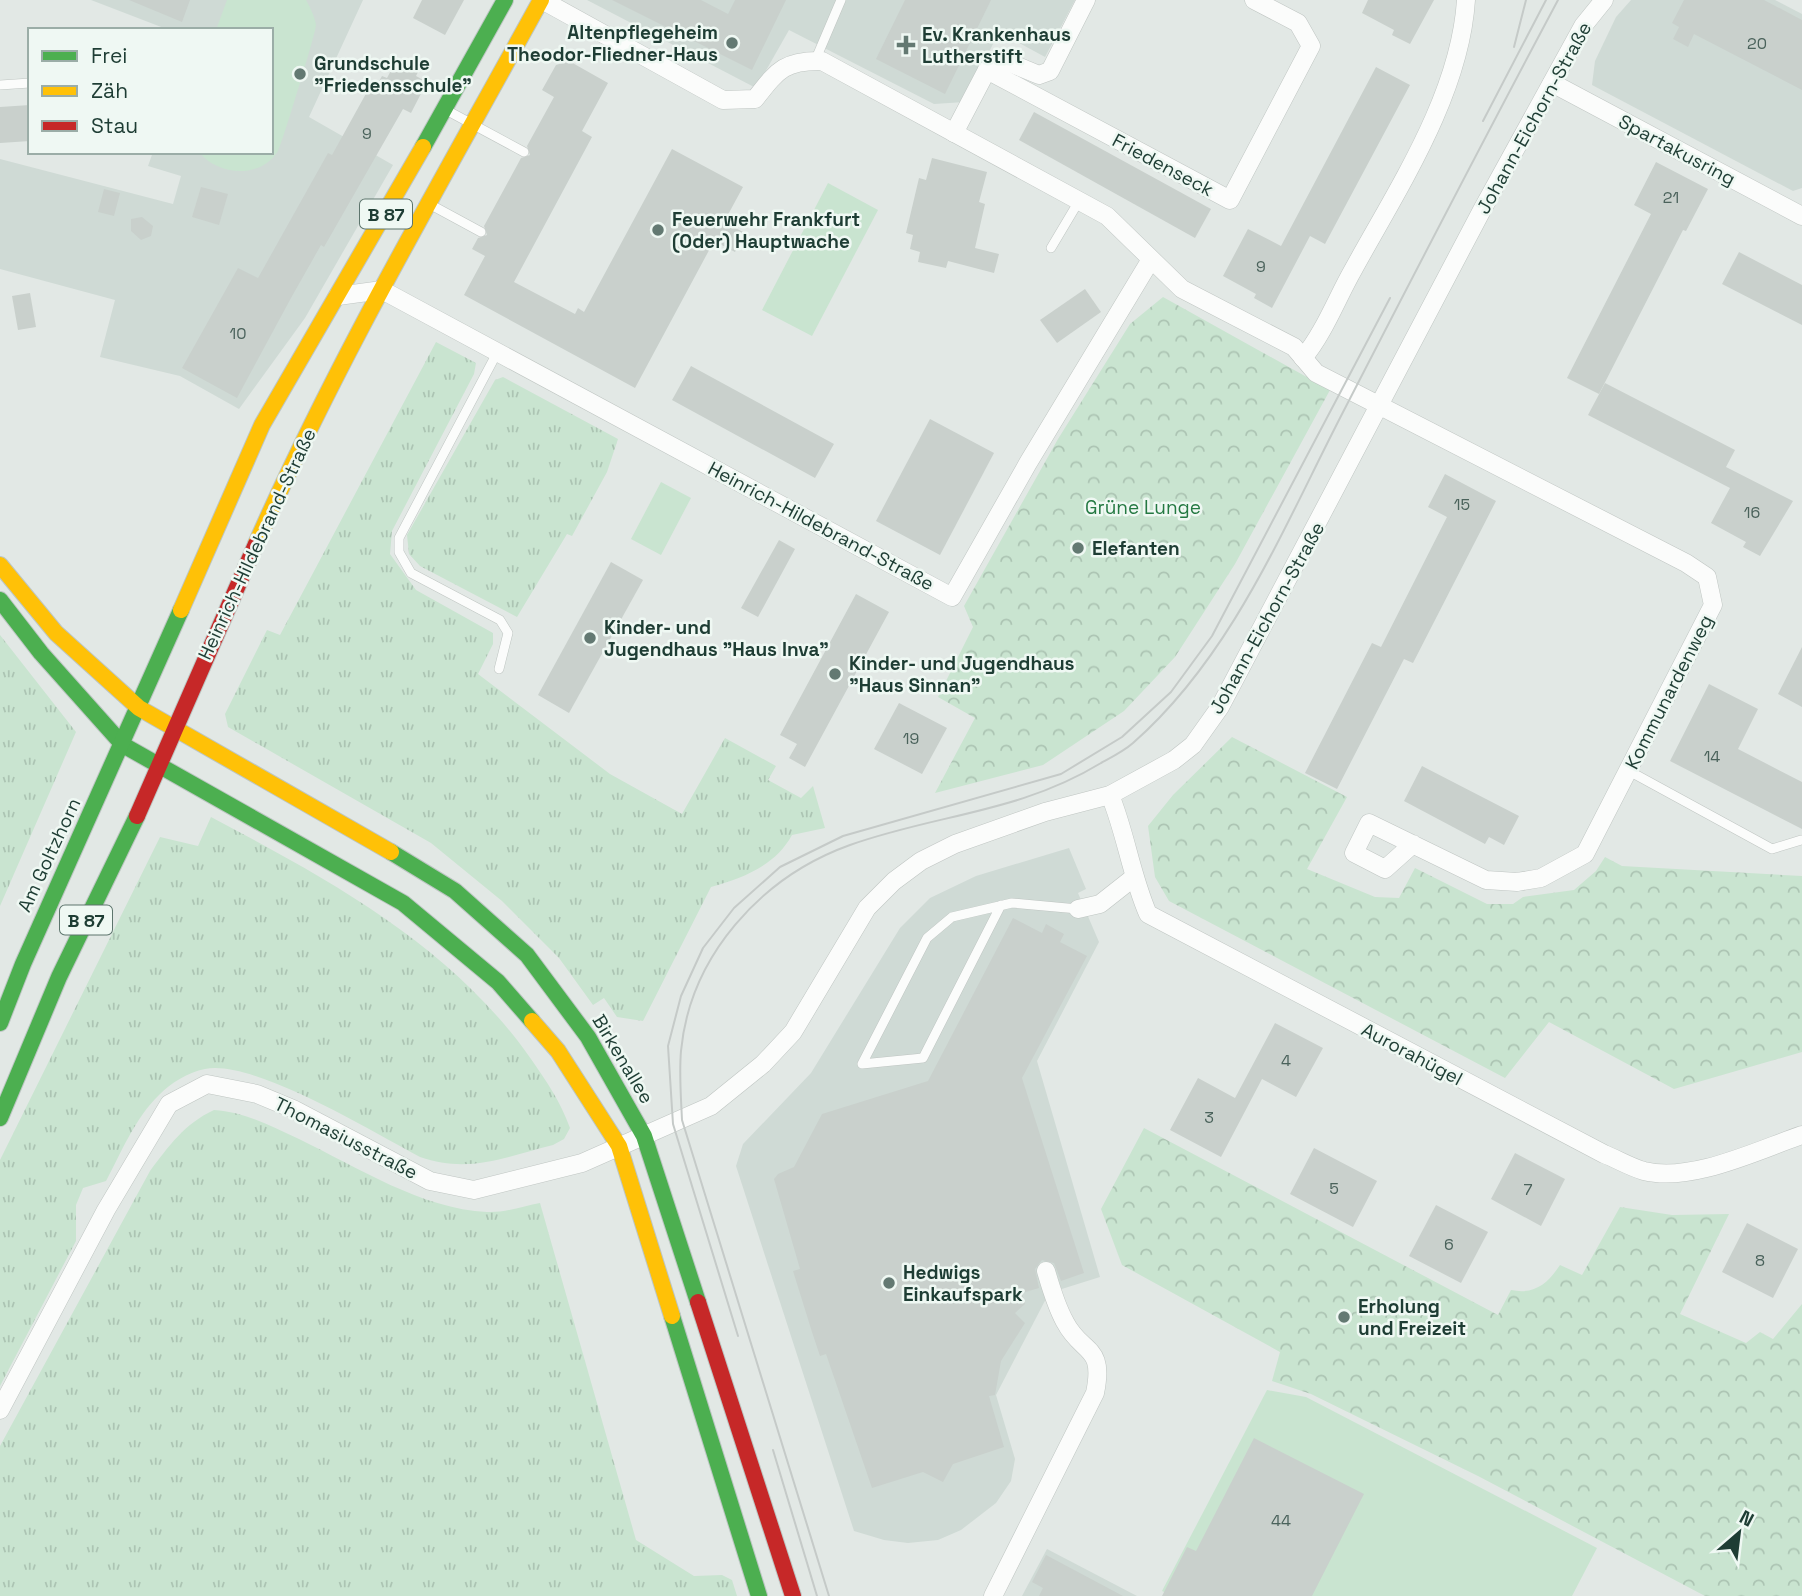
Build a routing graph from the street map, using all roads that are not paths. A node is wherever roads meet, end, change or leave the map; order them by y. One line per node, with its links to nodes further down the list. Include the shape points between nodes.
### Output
1 (505, 0): 13 (street, Heinrich-Hildebrand-Straße / B 87)
2 (541, 0): 8 (street, via 723,100 755,99 777,71 800,60); 14 (street, Heinrich-Hildebrand-Straße / B 87)
3 (841, 0): 8 (lane)
4 (1086, 0): 9 (street, via 1050,71 1039,75 1000,58)
5 (1254, 0): 9 (street, Friedenseck, via 1298,23 1311,46 1230,200)
6 (1466, 0): 26 (street, via 1465,26 1422,145)
7 (1604, 0): 11 (street, Johann-Eichorn-Straße, via 1583,26)
8 (815, 61): 15 (street)
9 (987, 70): 15 (street)
10 (28, 83): 12 (lane)
11 (1552, 83): 19 (street, Spartakusring); 27 (street, Johann-Eichorn-Straße)
12 (0, 85)
13 (445, 109): 14 (lane); 24 (street, Heinrich-Hildebrand-Straße / B 87, via 405,191)
14 (472, 125): 16 (lane); 17 (street, Heinrich-Hildebrand-Straße / B 87)
15 (954, 133): 18 (street)
16 (524, 152)
17 (424, 201): 20 (lane); 23 (street, Heinrich-Hildebrand-Straße / B 87)
18 (1079, 201): 21 (lane); 22 (street, via 1107,216)
19 (1802, 216)
20 (481, 232)
21 (1051, 248)
22 (1150, 261): 25 (street, Heinrich-Hildebrand-Straße, via 952,597); 26 (street, via 1182,289 1294,347)
23 (382, 290): 24 (street); 25 (street, Heinrich-Hildebrand-Straße); 32 (street, Heinrich-Hildebrand-Straße / B 87, via 282,484)
24 (338, 296): 31 (street, Heinrich-Hildebrand-Straße / B 87, via 262,425)
25 (498, 351): 30 (lane, via 399,538 399,552 411,573 500,620 508,633)
26 (1303, 358): 27 (street, via 1316,373)
27 (1381, 405): 35 (street, Kommunardenweg, via 1707,577 1713,605); 36 (street, Johann-Eichorn-Straße, via 1220,707 1193,745)
28 (0, 565): 31 (street, Birkenallee, via 56,633)
29 (0, 600): 33 (street)
30 (499, 669)
31 (139, 708): 32 (street, Birkenallee); 33 (street, Heinrich-Hildebrand-Straße / B 87)
32 (174, 726): 34 (street, Heinrich-Hildebrand-Straße / B 87); 45 (street, Birkenallee, via 455,891 527,955 588,1037)
33 (123, 745): 34 (street); 42 (street, Am Goltzhorn / B 87)
34 (159, 764): 43 (street, B 87, via 59,977); 46 (street, via 403,903 498,982 558,1051)
35 (1629, 771): 37 (lane, via 1772,849); 38 (street, Kommunardenweg, via 1585,854 1541,878 1486,880)
36 (1110, 795): 39 (street, Aurorahügel, via 1127,842); 45 (street, Johann-Eichorn-Straße, via 1045,812 921,861 867,908 793,1032 763,1064 711,1106)
37 (1801, 841)
38 (1413, 844)
39 (1133, 878): 41 (street, via 1100,904); 44 (street, Aurorahügel, via 1148,914 1644,1171 1668,1174 1710,1167)
40 (1001, 905): 40 (lane, via 952,917 927,938 862,1064 923,1058); 41 (lane)
41 (1078, 909)
42 (0, 1023)
43 (0, 1118)
44 (1802, 1135)
45 (644, 1136): 46 (street, Johann-Eichorn-Straße); 50 (street, Birkenallee)
46 (619, 1146): 48 (street, Thomasiusstraße, via 582,1163 474,1190 430,1181 257,1094 207,1084 169,1104 106,1210); 49 (street)
47 (1046, 1271): 51 (street, via 1066,1325 1095,1357 1098,1376 1095,1392)
48 (0, 1410)
49 (759, 1596)
50 (793, 1596)
51 (993, 1596)

